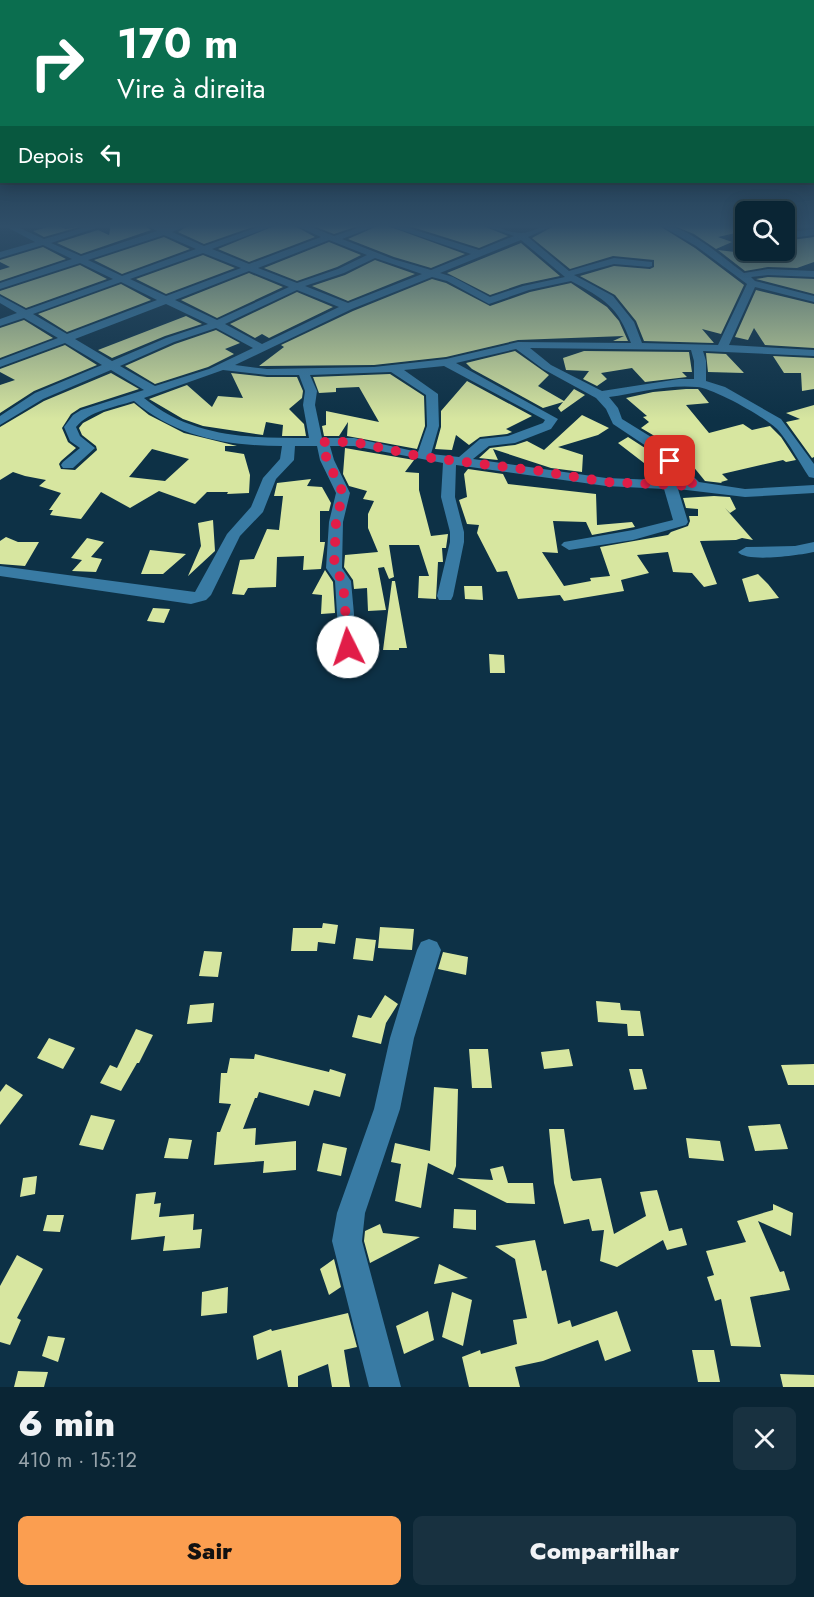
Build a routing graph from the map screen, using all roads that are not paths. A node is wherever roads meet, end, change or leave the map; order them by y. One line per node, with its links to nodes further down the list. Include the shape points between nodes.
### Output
1 (91, 290): 16 (street)
2 (143, 290): 14 (street)
3 (191, 290): 14 (street)
4 (291, 290): 18 (street)
5 (304, 290): 15 (street)
6 (391, 290): 15 (street)
7 (469, 290): 8 (street, via 489,301)
8 (521, 290)
9 (594, 290): 22 (street, via 609,298 629,322)
10 (749, 290): 24 (street)
11 (776, 290): 13 (street)
12 (0, 299): 16 (street)
13 (814, 299)
14 (165, 300): 18 (street); 19 (street)
15 (348, 307): 21 (street)
16 (24, 314): 17 (street); 19 (street)
17 (0, 323)
18 (217, 324): 21 (street); 28 (street)
19 (67, 338): 27 (street); 28 (street)
20 (518, 345): 22 (street); 26 (street); 34 (street, via 547,367)
21 (260, 347): 29 (street)
22 (638, 347): 23 (street)
23 (696, 347): 24 (street); 32 (street)
24 (722, 348): 25 (street)
25 (814, 353)
26 (446, 362): 30 (street); 40 (street, via 552,419 547,426 510,440 484,442)
27 (0, 364)
28 (112, 364): 33 (street); 36 (street, via 39,396)
29 (224, 367): 31 (street); 33 (street)
30 (393, 368): 31 (street); 39 (street, via 432,394 433,426)
31 (306, 372): 38 (street, via 311,391 309,405)
32 (700, 383): 34 (street, via 671,383); 42 (street, via 721,390 777,422)
33 (153, 390): 35 (street)
34 (600, 395): 44 (street, via 617,421 651,443)
35 (136, 397): 37 (street, via 167,420 202,434); 41 (street, via 98,407 77,418 70,427 71,433 88,448)
36 (0, 421)
37 (289, 442): 38 (street); 49 (street, via 287,460 270,478 263,501 249,521 234,534 200,596 191,598)
38 (319, 442): 39 (street, via 369,445); 51 (street, via 343,493 336,522 334,568 343,581)
39 (423, 457): 40 (street)
40 (455, 461): 43 (street, via 606,482); 50 (street, via 448,497 457,542)
41 (68, 465)
42 (814, 474)
43 (670, 486): 44 (street); 46 (street, via 681,522 633,535)
44 (695, 486): 45 (street, via 745,493)
45 (814, 489)
46 (569, 545)
47 (814, 547): 48 (street)
48 (746, 552)
49 (0, 571)
50 (445, 596)
51 (348, 647)
52 (429, 950): 53 (street, via 402,1038 387,1109 351,1213 347,1241)
53 (385, 1387)

